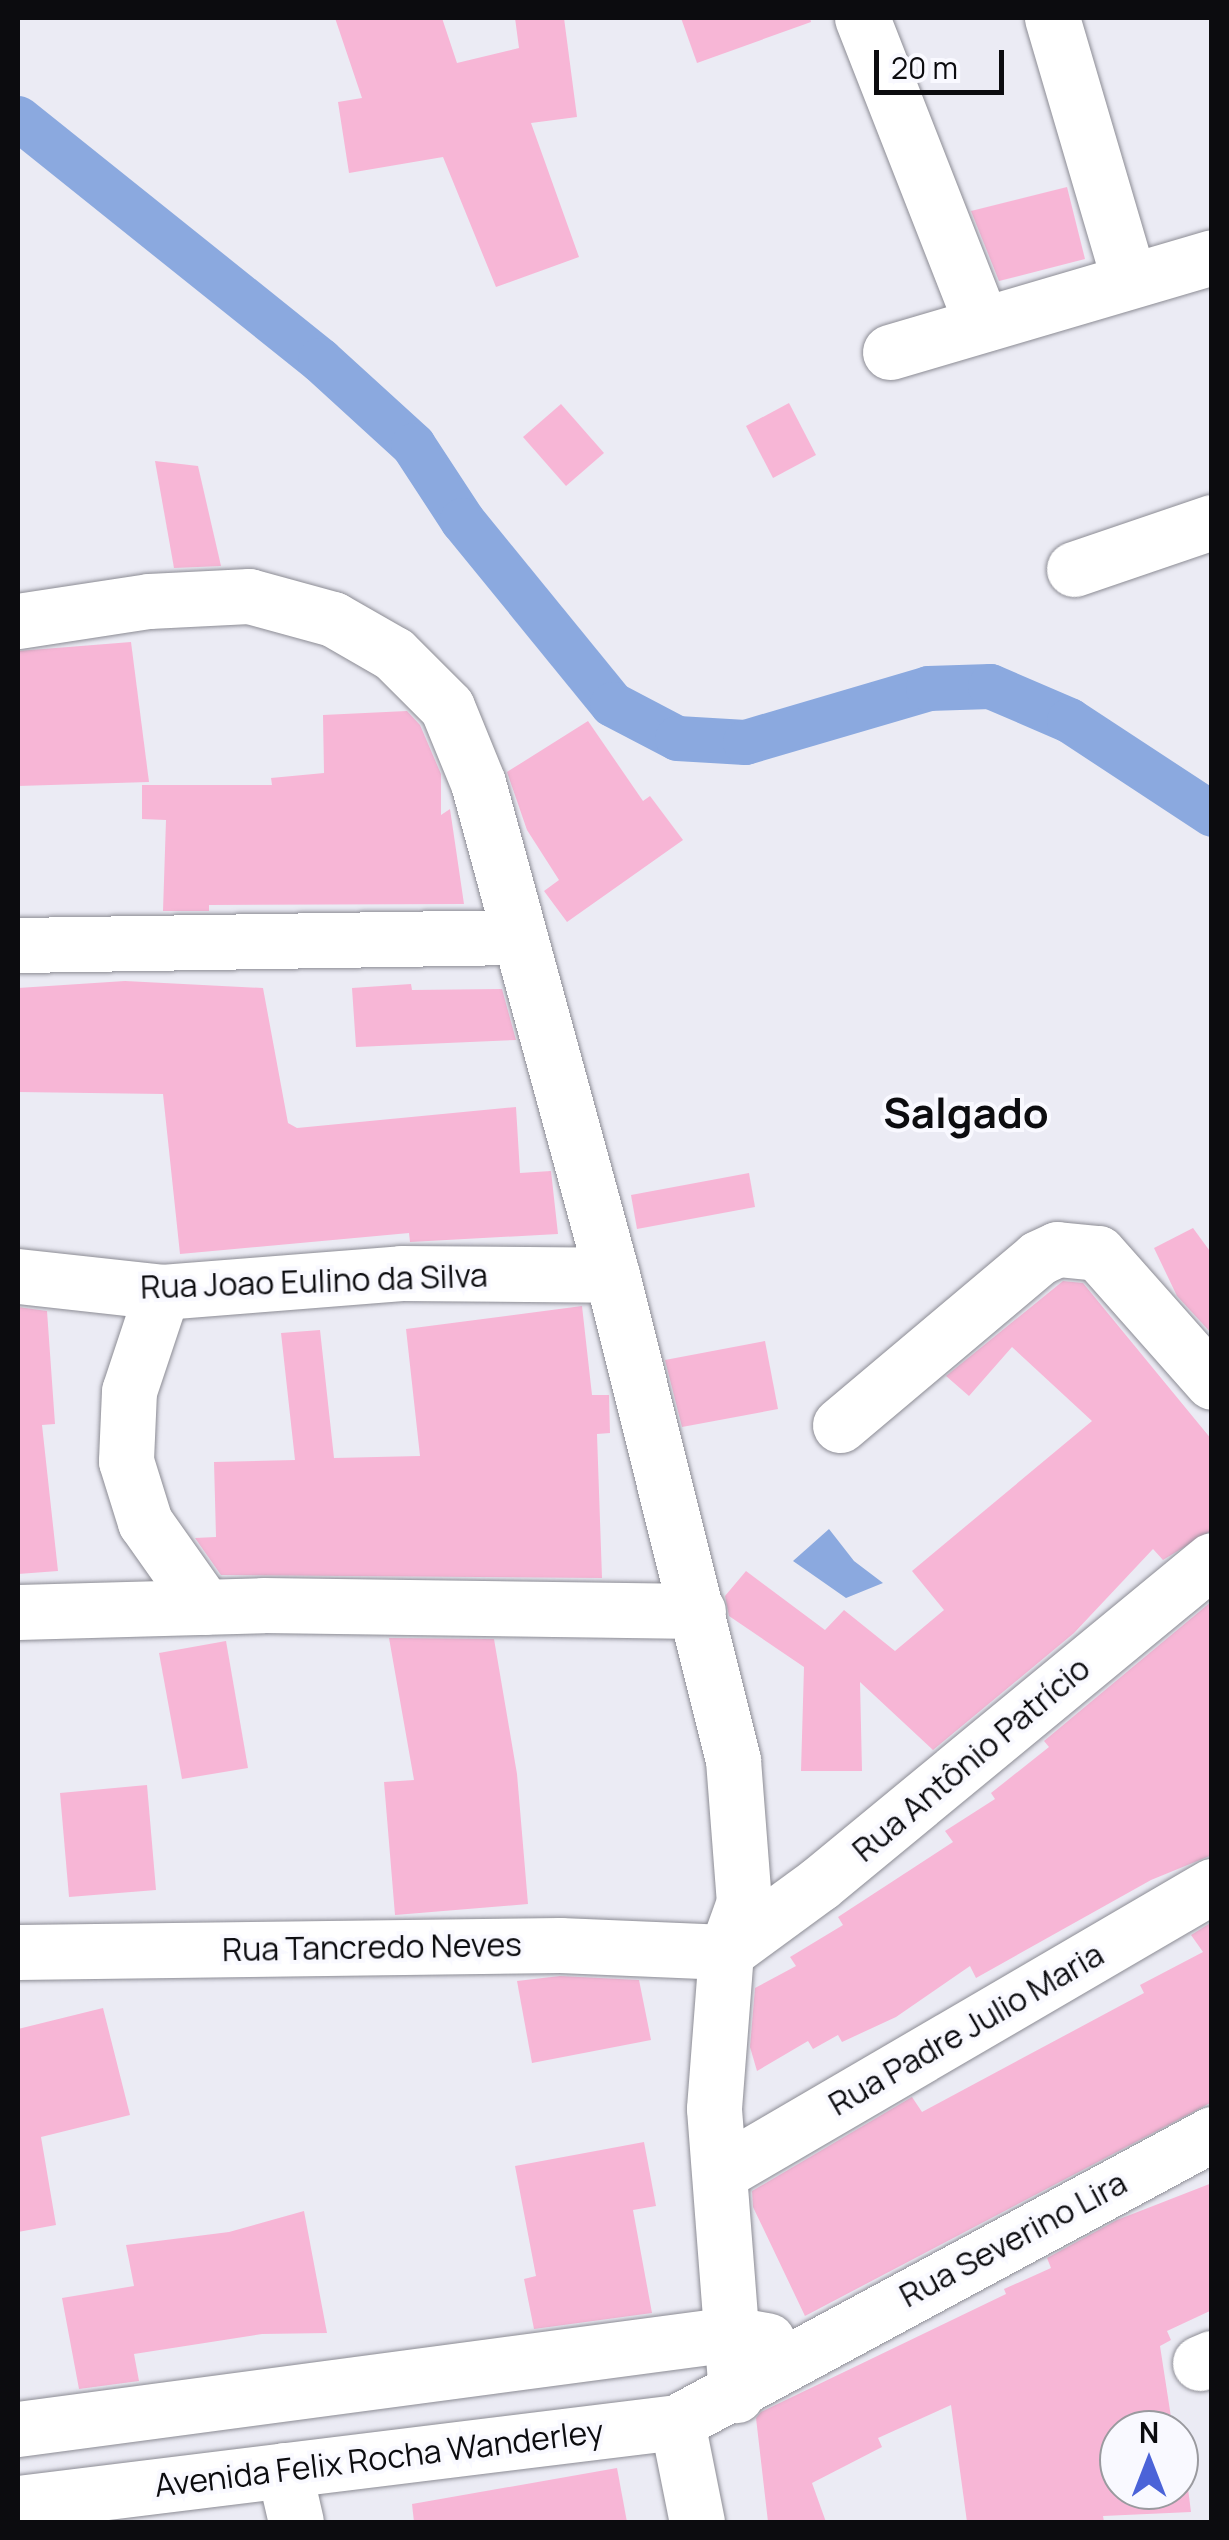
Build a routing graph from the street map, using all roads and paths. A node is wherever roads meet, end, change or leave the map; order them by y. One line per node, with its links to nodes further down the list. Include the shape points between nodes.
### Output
1 (862, 18): 5 (street)
2 (1052, 18): 4 (street)
3 (1212, 257): 4 (street)
4 (1129, 280): 5 (street)
5 (981, 321): 6 (street)
6 (890, 352)
7 (1212, 522): 8 (street)
8 (1074, 569)
9 (18, 621): 10 (street, via 150,601 249,596 332,619 394,654 447,707 478,782)
10 (518, 937): 11 (street); 12 (street)
11 (18, 945)
12 (612, 1275): 14 (street, Rua Joao Eulino da Silva, via 401,1272); 19 (street)
13 (18, 1276): 14 (street, Rua Joao Eulino da Silva)
14 (162, 1292): 18 (street, via 129,1391 126,1462 145,1522)
15 (1212, 1382): 16 (street, via 1098,1253 1057,1250 1038,1258)
16 (840, 1425)
17 (1212, 1560): 23 (street, Rua Antônio Patrício)
18 (205, 1607): 19 (street); 20 (street)
19 (698, 1611): 23 (street, via 743,1830 744,1902)
20 (18, 1612)
21 (1212, 1886): 25 (street, Rua Padre Julio Maria)
22 (18, 1952): 23 (street, Rua Tancredo Neves, via 560,1945)
23 (726, 1952): 25 (street, via 714,2069)
24 (1212, 2134): 27 (street, Rua Severino Lira)
25 (720, 2173): 26 (street)
26 (732, 2334): 27 (street); 28 (street); 30 (street)
27 (814, 2344): 28 (street, Rua Severino Lira)
28 (736, 2395): 29 (street, Avenida Felix Rocha Wanderley)
29 (677, 2422): 31 (street, Avenida Felix Rocha Wanderley); 34 (street)
30 (18, 2429)
31 (284, 2470): 32 (street, Avenida Felix Rocha Wanderley); 33 (street)
32 (18, 2503)
33 (296, 2522)
34 (696, 2522)

